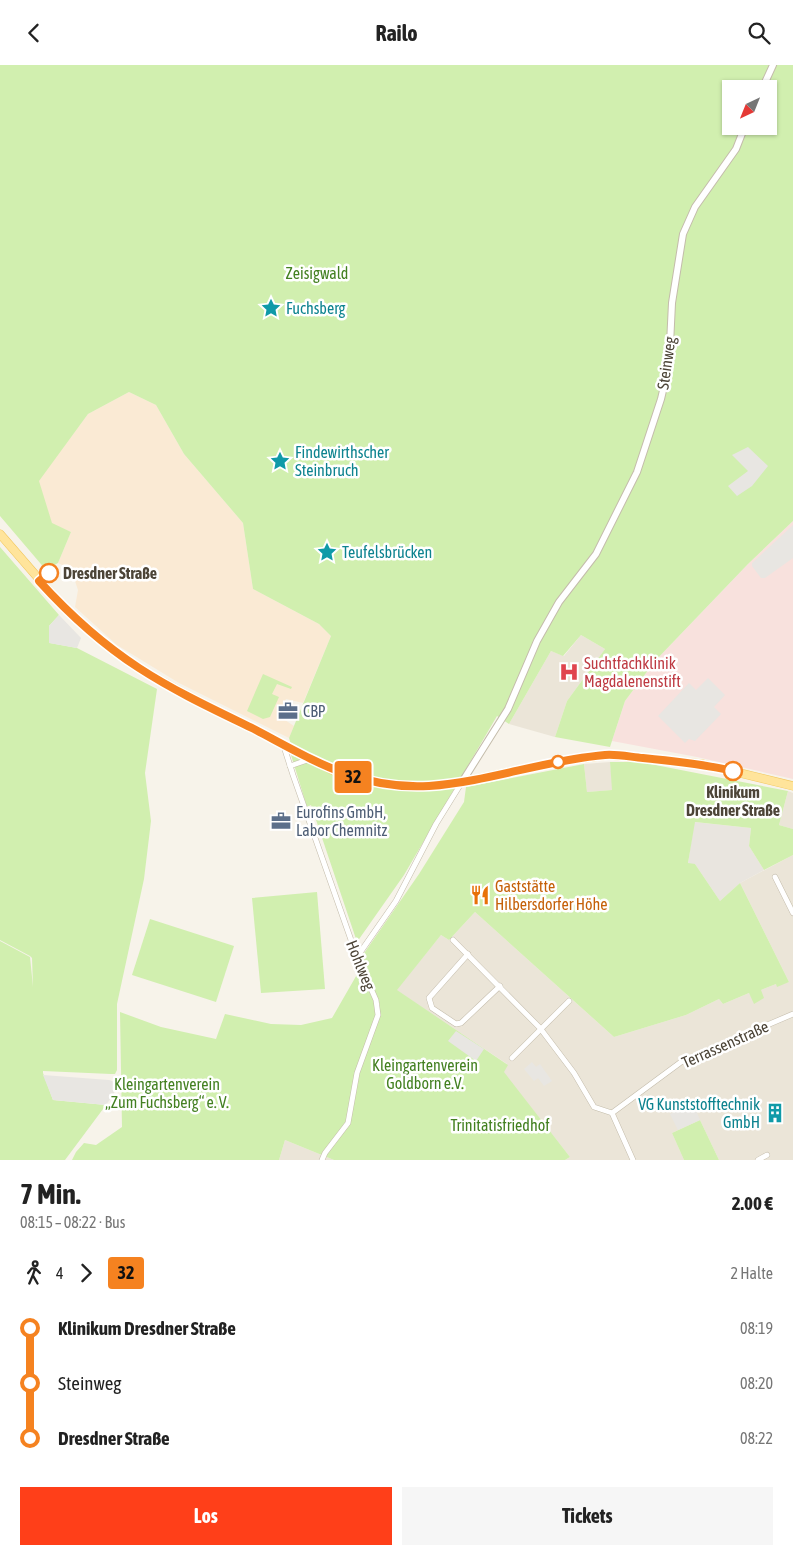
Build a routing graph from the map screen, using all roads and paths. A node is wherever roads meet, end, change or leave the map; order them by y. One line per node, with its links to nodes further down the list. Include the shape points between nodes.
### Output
1 (773, 65): 2 (street)
2 (766, 80)
3 (742, 135): 8 (street, Steinweg, via 736,149 695,207 683,234 672,303 669,365 637,472 596,554 559,602 537,641 508,709)
4 (0, 534): 5 (main road, via 65,609 102,641 162,682)
5 (287, 746): 6 (main road); 7 (street, Hohlweg, via 285,750)
6 (310, 759): 7 (street); 8 (main road, via 340,774 381,784 427,786)
7 (290, 766): 14 (street, Hohlweg)
8 (462, 782): 9 (main road, via 556,762 608,755 703,764); 14 (street, Steinweg, via 399,894)
9 (793, 786)
10 (775, 877): 11 (street)
11 (793, 913)
12 (453, 940): 13 (street)
13 (468, 954): 15 (street); 15 (street, via 429,998 432,1008 456,1024 462,1023)
14 (357, 957): 22 (street, Hohlweg, via 376,999 378,1015 357,1073 348,1123)
15 (500, 986): 18 (street)
16 (569, 1001): 18 (street)
17 (793, 1014): 20 (street, Terrassenstraße, via 681,1062)
18 (540, 1028): 19 (street); 20 (street, via 574,1073 594,1107)
19 (512, 1057)
20 (612, 1113): 23 (street)
21 (767, 1155): 24 (street)
22 (322, 1160)
23 (633, 1160)
24 (758, 1160)

